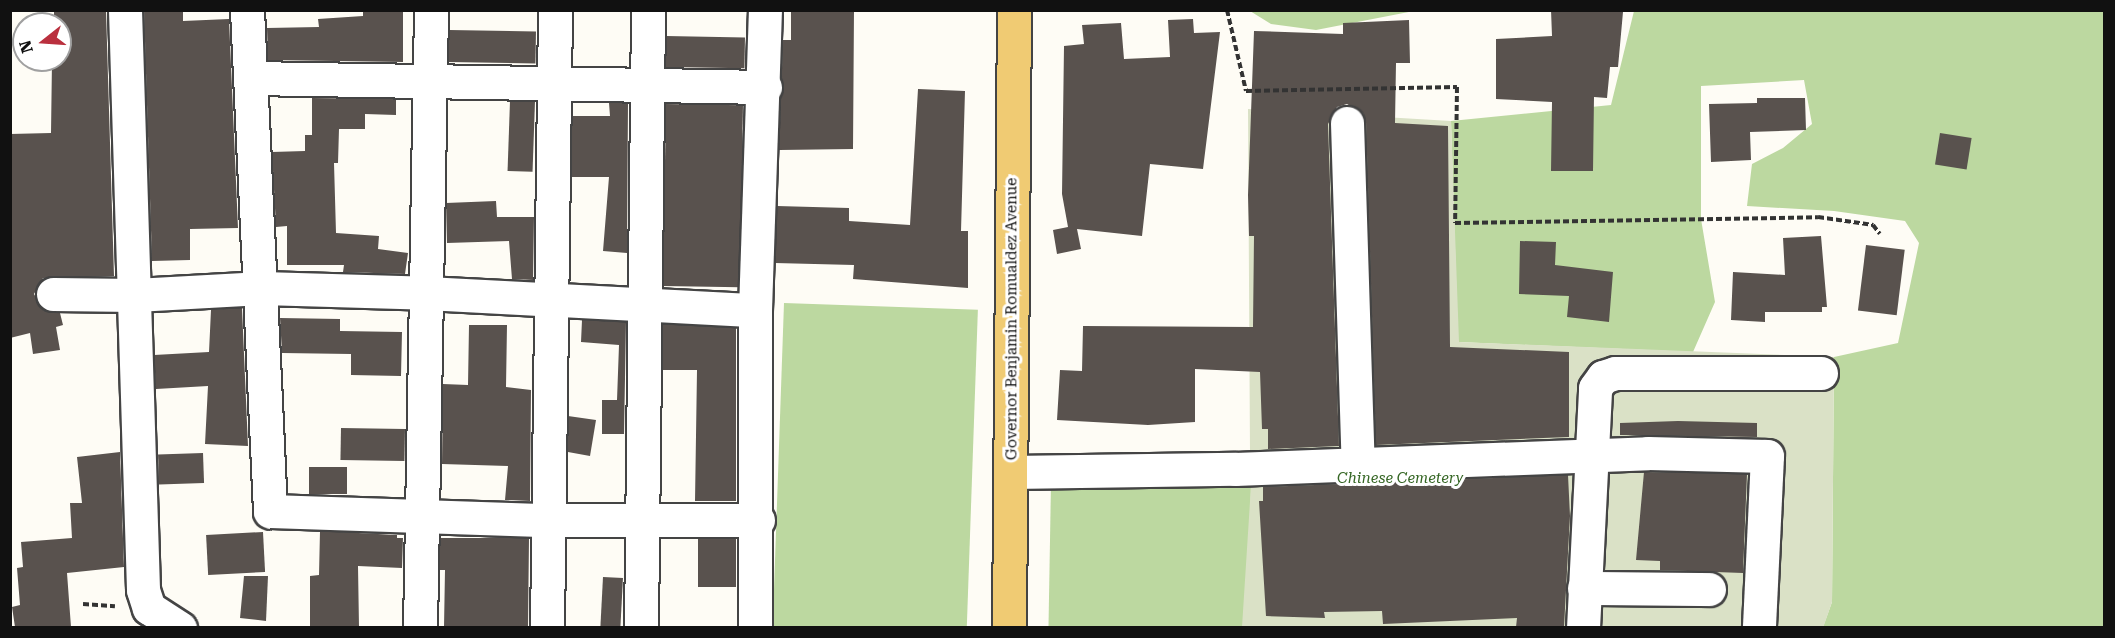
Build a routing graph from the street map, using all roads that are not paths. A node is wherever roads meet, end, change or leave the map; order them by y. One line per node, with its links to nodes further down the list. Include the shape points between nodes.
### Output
1 (125, 10): 17 (street)
2 (247, 10): 8 (street)
3 (431, 10): 9 (street)
4 (555, 10): 10 (street)
5 (648, 10): 11 (street)
6 (765, 10): 12 (street)
7 (1014, 10): 24 (main road, Governor Benjamin Romualdez Avenue)
8 (252, 78): 9 (street); 14 (street)
9 (430, 83): 10 (street); 15 (street)
10 (553, 85): 11 (street); 18 (street)
11 (647, 86): 12 (street); 19 (street)
12 (765, 87): 20 (street)
13 (1347, 123): 23 (street)
14 (262, 288): 15 (street); 17 (street); 25 (street, via 270,511)
15 (426, 293): 18 (street); 25 (street)
16 (53, 294): 17 (street)
17 (135, 295): 31 (street, via 143,590 149,608)
18 (549, 299): 19 (street); 26 (street)
19 (646, 304): 20 (street); 27 (street)
20 (755, 310): 28 (street)
21 (1821, 373): 22 (street, via 1615,373 1603,377 1595,388)
22 (1592, 456): 23 (street); 29 (street); 38 (street, via 1767,456)
23 (1358, 465): 24 (street)
24 (1011, 472): 36 (main road, Governor Benjamin Romualdez Avenue)
25 (422, 513): 26 (street); 32 (street)
26 (548, 520): 27 (street); 33 (street)
27 (643, 520): 28 (street); 34 (street)
28 (758, 520): 35 (street)
29 (1584, 588): 30 (street); 37 (street)
30 (1709, 589)
31 (180, 627)
32 (420, 627)
33 (548, 627)
34 (641, 627)
35 (755, 627)
36 (1009, 627)
37 (1583, 627)
38 (1759, 627)

